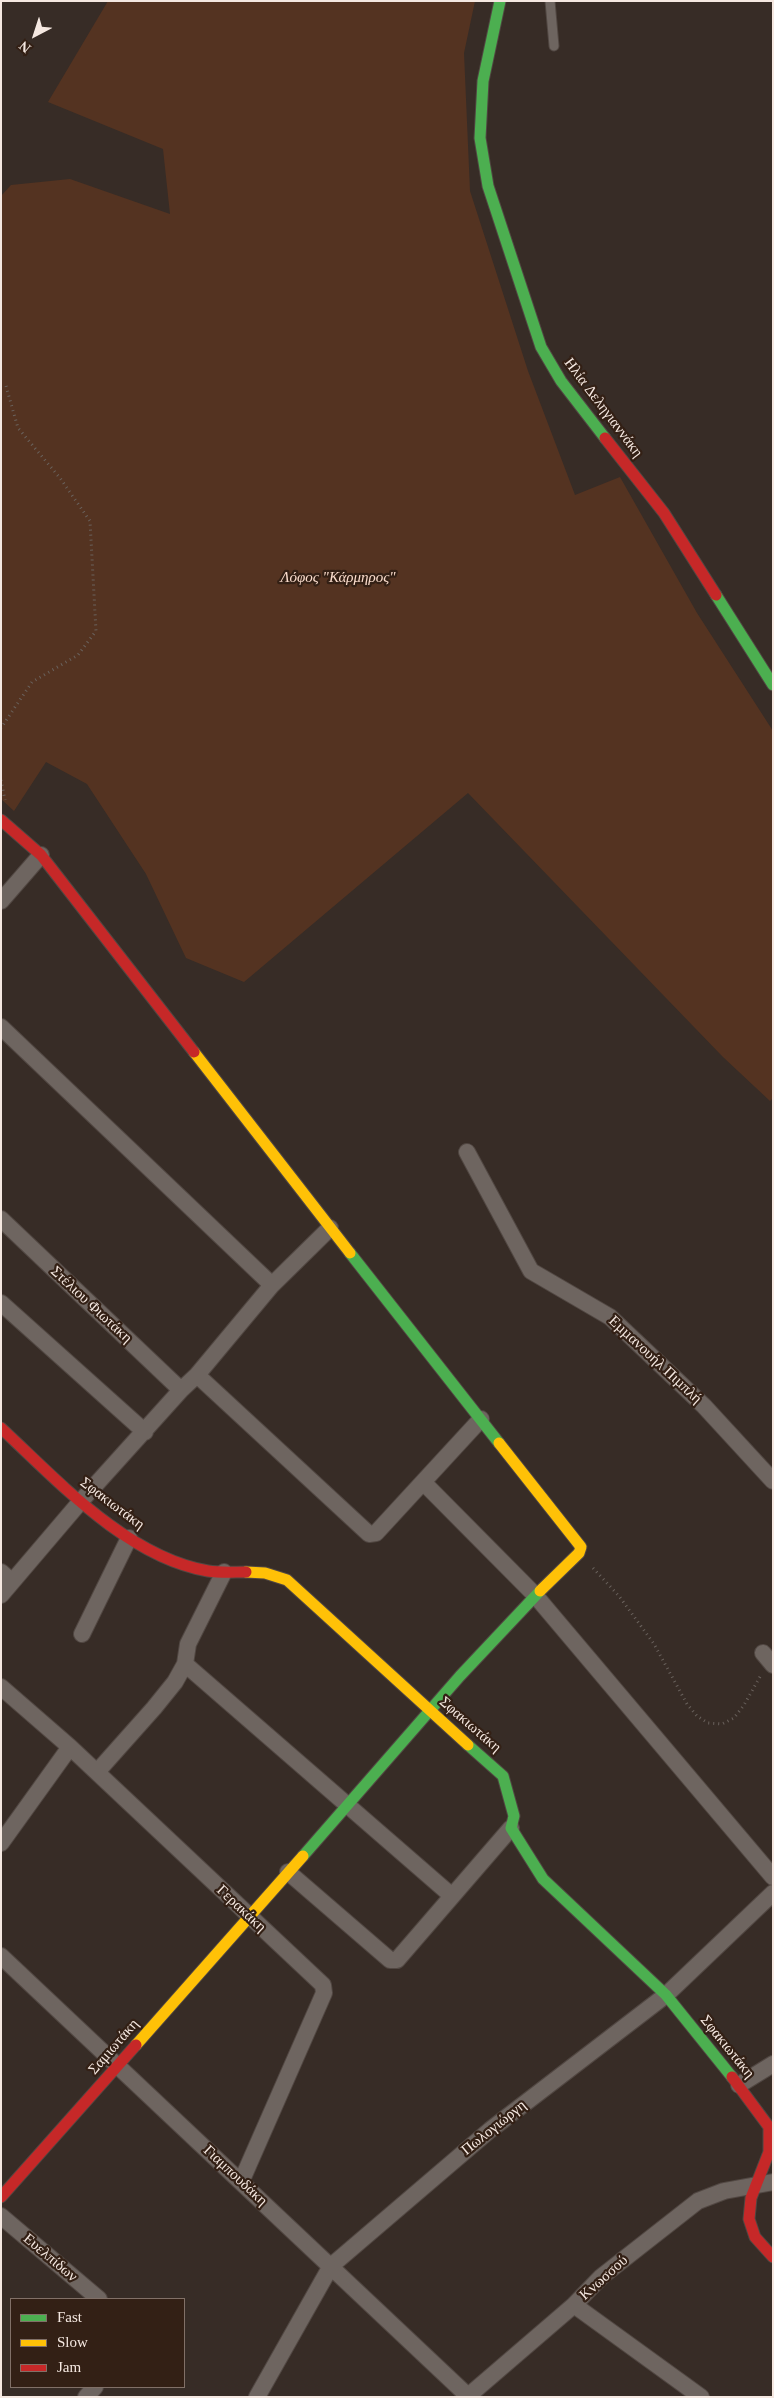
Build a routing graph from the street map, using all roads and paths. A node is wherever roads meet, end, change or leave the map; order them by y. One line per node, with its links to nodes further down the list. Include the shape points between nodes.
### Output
1 (500, 1): 5 (street, Ηλία Δεληγιαννάκη, via 483,81 480,138 488,186 541,347 561,381 664,512)
2 (550, 1): 3 (lane)
3 (554, 46)
4 (1, 386): 6 (path, via 6,386 18,428 60,478 90,521 96,631 78,655 32,682)
5 (773, 685)
6 (1, 728)
7 (1, 820): 8 (street)
8 (41, 855): 9 (street); 13 (street)
9 (1, 901)
10 (1, 1027): 14 (street)
11 (467, 1152): 21 (street, Εµµανουήλ Πιµπλή, via 530,1271 610,1317 704,1406)
12 (1, 1219): 17 (street, Στέλιου Φιωτάκη)
13 (330, 1228): 14 (street); 18 (street)
14 (272, 1285): 16 (street)
15 (1, 1304): 20 (street)
16 (198, 1375): 17 (street); 22 (street, via 369,1534 376,1533)
17 (181, 1390): 20 (street)
18 (481, 1419): 22 (street); 25 (street, via 579,1544)
19 (1, 1428): 23 (street, Σφακιωτάκη)
20 (145, 1432): 23 (street)
21 (773, 1481)
22 (424, 1483): 28 (street)
23 (81, 1501): 24 (street, Σφακιωτάκη); 27 (street)
24 (128, 1538): 26 (street, Σφακιωτάκη, via 200,1570); 30 (street)
25 (579, 1552): 28 (street, Σαμιωτάκη); 31 (path, via 619,1596 654,1644 687,1704 696,1716 708,1723 722,1724 734,1718)
26 (224, 1572): 32 (street, via 188,1644); 34 (street, Σφακιωτάκη, via 274,1573 287,1580)
27 (7, 1577): 29 (street)
28 (534, 1594): 34 (street, Σαμιωτάκη); 41 (street)
29 (1, 1595)
30 (82, 1634)
31 (768, 1660)
32 (185, 1664): 36 (street, via 154,1708); 37 (street)
33 (1, 1687): 35 (street, Γερακάκη)
34 (429, 1710): 37 (street, Σαμιωτάκη); 38 (street, Σφακιωτάκη, via 503,1776 514,1816)
35 (70, 1746): 36 (street, Γερακάκη); 39 (street)
36 (97, 1772): 44 (street, Γερακάκη)
37 (348, 1804): 40 (street, Σαμιωτάκη); 43 (street)
38 (512, 1828): 43 (street); 46 (street, Σφακιωτάκη, via 543,1879)
39 (1, 1843)
40 (288, 1872): 43 (street, via 390,1960 397,1960); 44 (street, Σαμιωτάκη)
41 (773, 1877)
42 (773, 1893): 46 (street, Πωλογιώργη)
43 (452, 1896)
44 (248, 1916): 48 (street, Σαμιωτάκη); 50 (street, Γερακάκη, via 323,1985 324,1993)
45 (1, 1956): 48 (street, Γιαμπουδάκη)
46 (666, 1995): 49 (street, Σφακιωτάκη); 56 (street, Πωλογιώργη, via 490,2130)
47 (773, 2064): 49 (street)
48 (118, 2066): 50 (street, Γιαμπουδάκη); 53 (street, Σαμιωτάκη)
49 (739, 2085): 52 (street, Σφακιωτάκη, via 769,2127 768,2152)
50 (241, 2182): 56 (street, Γιαμπουδάκη)
51 (773, 2182): 52 (street, Κνωσσού)
52 (755, 2184): 55 (street, Σφακιωτάκη, via 750,2198 749,2219 756,2237); 58 (street, Κνωσσού, via 698,2201 601,2277)
53 (1, 2197)
54 (1, 2216): 57 (street, Ευελπίδων)
55 (773, 2256)
56 (331, 2266): 59 (street, Γιαμπουδάκη); 60 (street, Πωλογιώργη)
57 (97, 2298)
58 (574, 2305): 59 (street, Κνωσσού); 61 (street)
59 (468, 2396)
60 (257, 2397)
61 (701, 2397)

